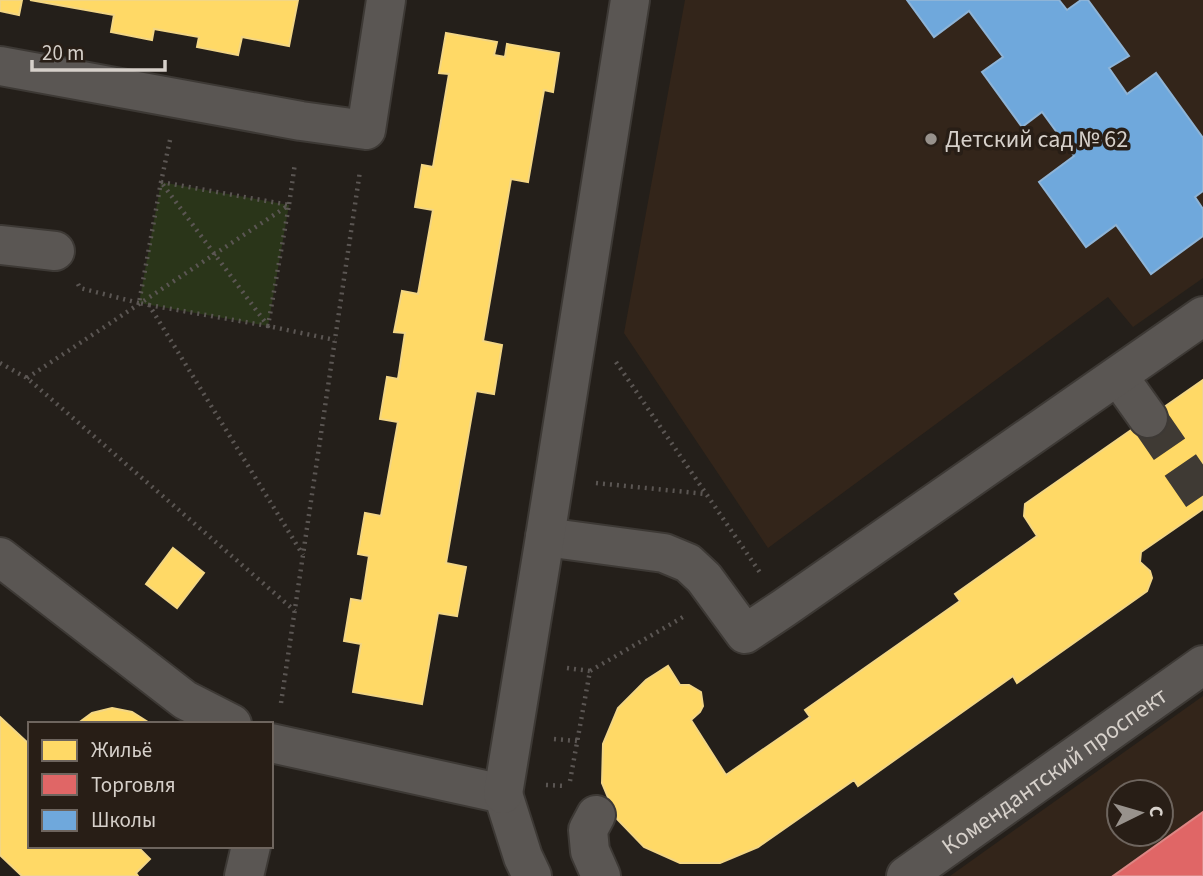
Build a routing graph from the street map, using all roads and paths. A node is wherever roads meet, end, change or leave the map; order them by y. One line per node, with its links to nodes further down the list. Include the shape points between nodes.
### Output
1 (386, 0): 6 (street)
2 (630, 0): 14 (street)
3 (0, 66): 4 (street)
4 (179, 98): 5 (street); 7 (path)
5 (301, 121): 6 (street); 8 (path)
6 (366, 130): 17 (path)
7 (161, 182): 8 (path); 11 (path); 12 (path)
8 (289, 205): 11 (path); 16 (path)
9 (0, 245): 10 (street)
10 (55, 251): 12 (path, via 80,288)
11 (214, 254): 12 (path); 16 (path)
12 (139, 303): 13 (path); 20 (path)
13 (149, 305): 16 (path); 25 (path)
14 (581, 311): 22 (street); 23 (path)
15 (1203, 316): 19 (street)
16 (268, 326): 17 (path)
17 (335, 340): 25 (path)
18 (0, 363): 20 (path)
19 (1118, 376): 21 (street); 27 (street)
20 (27, 378): 28 (path)
21 (1148, 418)
22 (554, 478): 23 (path); 24 (street)
23 (706, 495): 27 (path)
24 (545, 537): 27 (street, via 664,553 688,563 745,634); 37 (street)
25 (303, 555): 28 (path)
26 (0, 557): 33 (street, via 184,700)
27 (785, 608)
28 (295, 611): 36 (path)
29 (694, 611): 32 (path)
30 (1203, 665): 43 (street, Комендантский проспект)
31 (564, 668): 32 (path)
32 (590, 671): 35 (path)
33 (228, 722)
34 (552, 739): 35 (path)
35 (577, 741): 37 (path, via 569,787)
36 (273, 750): 37 (street)
37 (519, 789): 41 (street, via 523,857)
38 (596, 815): 42 (street, via 588,830 590,852)
39 (251, 848): 40 (street)
40 (244, 876)
41 (532, 876)
42 (601, 876)
43 (906, 876)

